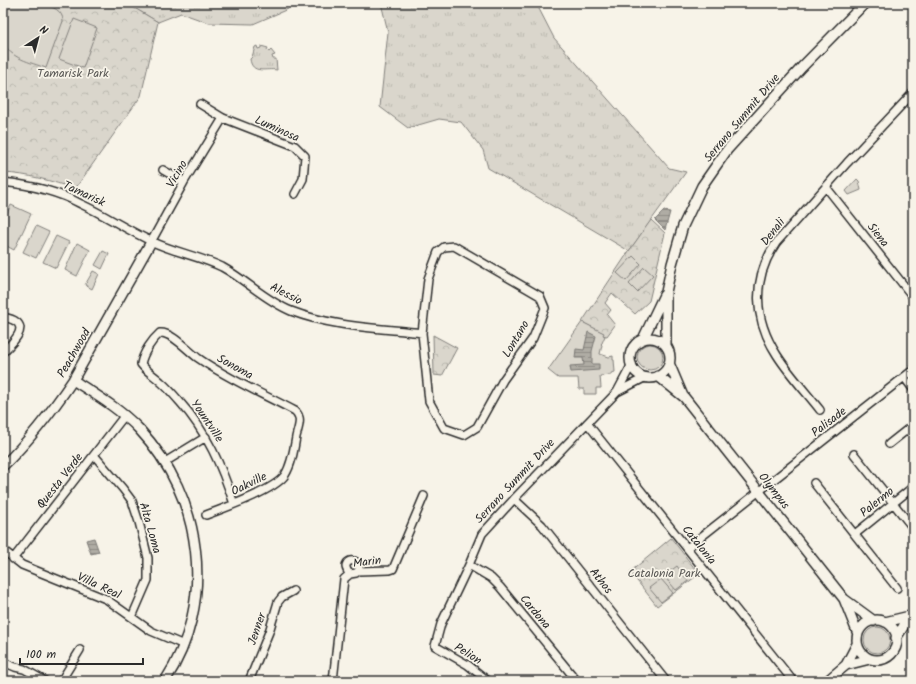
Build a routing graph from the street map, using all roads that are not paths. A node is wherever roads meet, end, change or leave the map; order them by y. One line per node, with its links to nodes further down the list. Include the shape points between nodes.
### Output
1 (865, 3): 11 (street, Serrano Summit Drive, via 802,66 728,150 702,186 683,226)
2 (913, 93): 8 (street, Denali)
3 (200, 104): 4 (street, Luminosa)
4 (223, 118): 7 (street, Vicino); 9 (street, Luminosa, via 295,146 305,156 304,179)
5 (163, 170): 7 (street)
6 (3, 182): 10 (street, Tamarisk, via 40,188 68,197)
7 (184, 182): 10 (street, Vicino)
8 (826, 187): 12 (street, Siena); 29 (street, Denali, via 769,253 761,274 758,295 761,321 777,356)
9 (295, 194)
10 (151, 242): 15 (street, Alessio, via 221,267 291,311 322,320); 25 (street, Peachwood)
11 (666, 292): 16 (street, Serrano Summit Drive); 17 (street, Serrano Summit Drive)
12 (913, 297)
13 (3, 317): 18 (street, via 15,321 20,326 19,333)
14 (165, 332): 30 (street, Sonoma, via 207,364); 34 (street, Yountville, via 160,333 153,341 141,364 167,387)
15 (422, 333): 15 (street, Lontano, via 429,401 444,428 464,435 477,427 503,380 533,338 545,308 540,296 454,246 444,247 438,252 428,279)
16 (643, 339): 17 (street, via 656,339); 20 (street, Serrano Summit Drive, via 633,347)
17 (666, 346): 19 (street, Serrano Summit Drive, via 669,351)
18 (3, 352)
19 (669, 363): 22 (street); 28 (street, Olympus)
20 (632, 364): 23 (street, via 636,371); 27 (street, Serrano Summit Drive)
21 (913, 370): 24 (street, Palisade)
22 (658, 376): 23 (street, Serrano Summit Drive); 28 (street, Olympus)
23 (646, 377): 27 (street, Serrano Summit Drive)
24 (904, 377): 26 (street); 42 (street, Palisade)
25 (73, 380): 31 (street); 39 (street, Peachwood, via 29,440)
26 (913, 389)
27 (617, 392): 32 (street, Serrano Summit Drive)
28 (684, 397): 42 (street, Olympus)
29 (820, 410)
30 (299, 414): 46 (street, Oakville, via 300,422 290,466 285,475 274,485)
31 (125, 415): 37 (street, Questa Verde); 38 (street, via 147,437)
32 (587, 423): 44 (street, Serrano Summit Drive); 50 (street, Catalonia)
33 (913, 425): 35 (street)
34 (206, 437): 38 (street); 46 (street, Yountville, via 217,457)
35 (889, 444)
36 (854, 454): 45 (street)
37 (94, 455): 52 (street, Questa Verde); 60 (street, Alta Loma, via 132,501 148,558 148,580)
38 (165, 462): 66 (street, via 182,496 195,544 195,592)
39 (3, 466)
40 (814, 483): 49 (street)
41 (913, 487): 45 (street, Palermo)
42 (759, 492): 50 (street, Palisade); 58 (street, Olympus)
43 (424, 496): 54 (street, Marin, via 392,568)
44 (514, 498): 53 (street, Serrano Summit Drive, via 482,534); 79 (street, Athos, via 542,525)
45 (893, 503): 48 (street); 49 (street, Palermo)
46 (234, 504): 47 (street, Oakville)
47 (206, 515)
48 (913, 528)
49 (855, 534): 56 (street)
50 (687, 548): 80 (street, Catalonia)
51 (3, 550): 52 (street, Villa Real)
52 (13, 559): 60 (street, Villa Real, via 26,567 106,598)
53 (469, 565): 67 (street, Serrano Summit Drive, via 441,624); 78 (street, Cardona, via 491,578 500,587)
54 (358, 571): 55 (street, Marin); 55 (street, via 358,563 350,560 345,567)
55 (350, 574): 76 (street, Marin, via 343,583)
56 (897, 588)
57 (293, 591): 75 (street, Jenner, via 278,602)
58 (844, 600): 61 (street, Olympus); 63 (street, Olympus)
59 (912, 615): 62 (street); 64 (street)
60 (132, 617): 66 (street, Villa Real, via 151,631)
61 (874, 621): 62 (street); 63 (street, via 864,625)
62 (884, 622): 64 (street, via 894,631)
63 (858, 634): 65 (street)
64 (896, 638): 69 (street, via 895,648 889,656 877,660)
65 (857, 644): 69 (street, via 864,656); 71 (street)
66 (184, 645): 74 (street)
67 (435, 646): 77 (street, Pelion, via 468,665)
68 (80, 650): 73 (street)
69 (870, 659): 71 (street)
70 (3, 662): 72 (street, via 24,669)
71 (846, 665): 81 (street)
72 (45, 681)
73 (61, 681)
74 (165, 681)
75 (249, 681)
76 (333, 681)
77 (488, 681)
78 (577, 681)
79 (666, 681)
80 (793, 681)
81 (827, 681)

